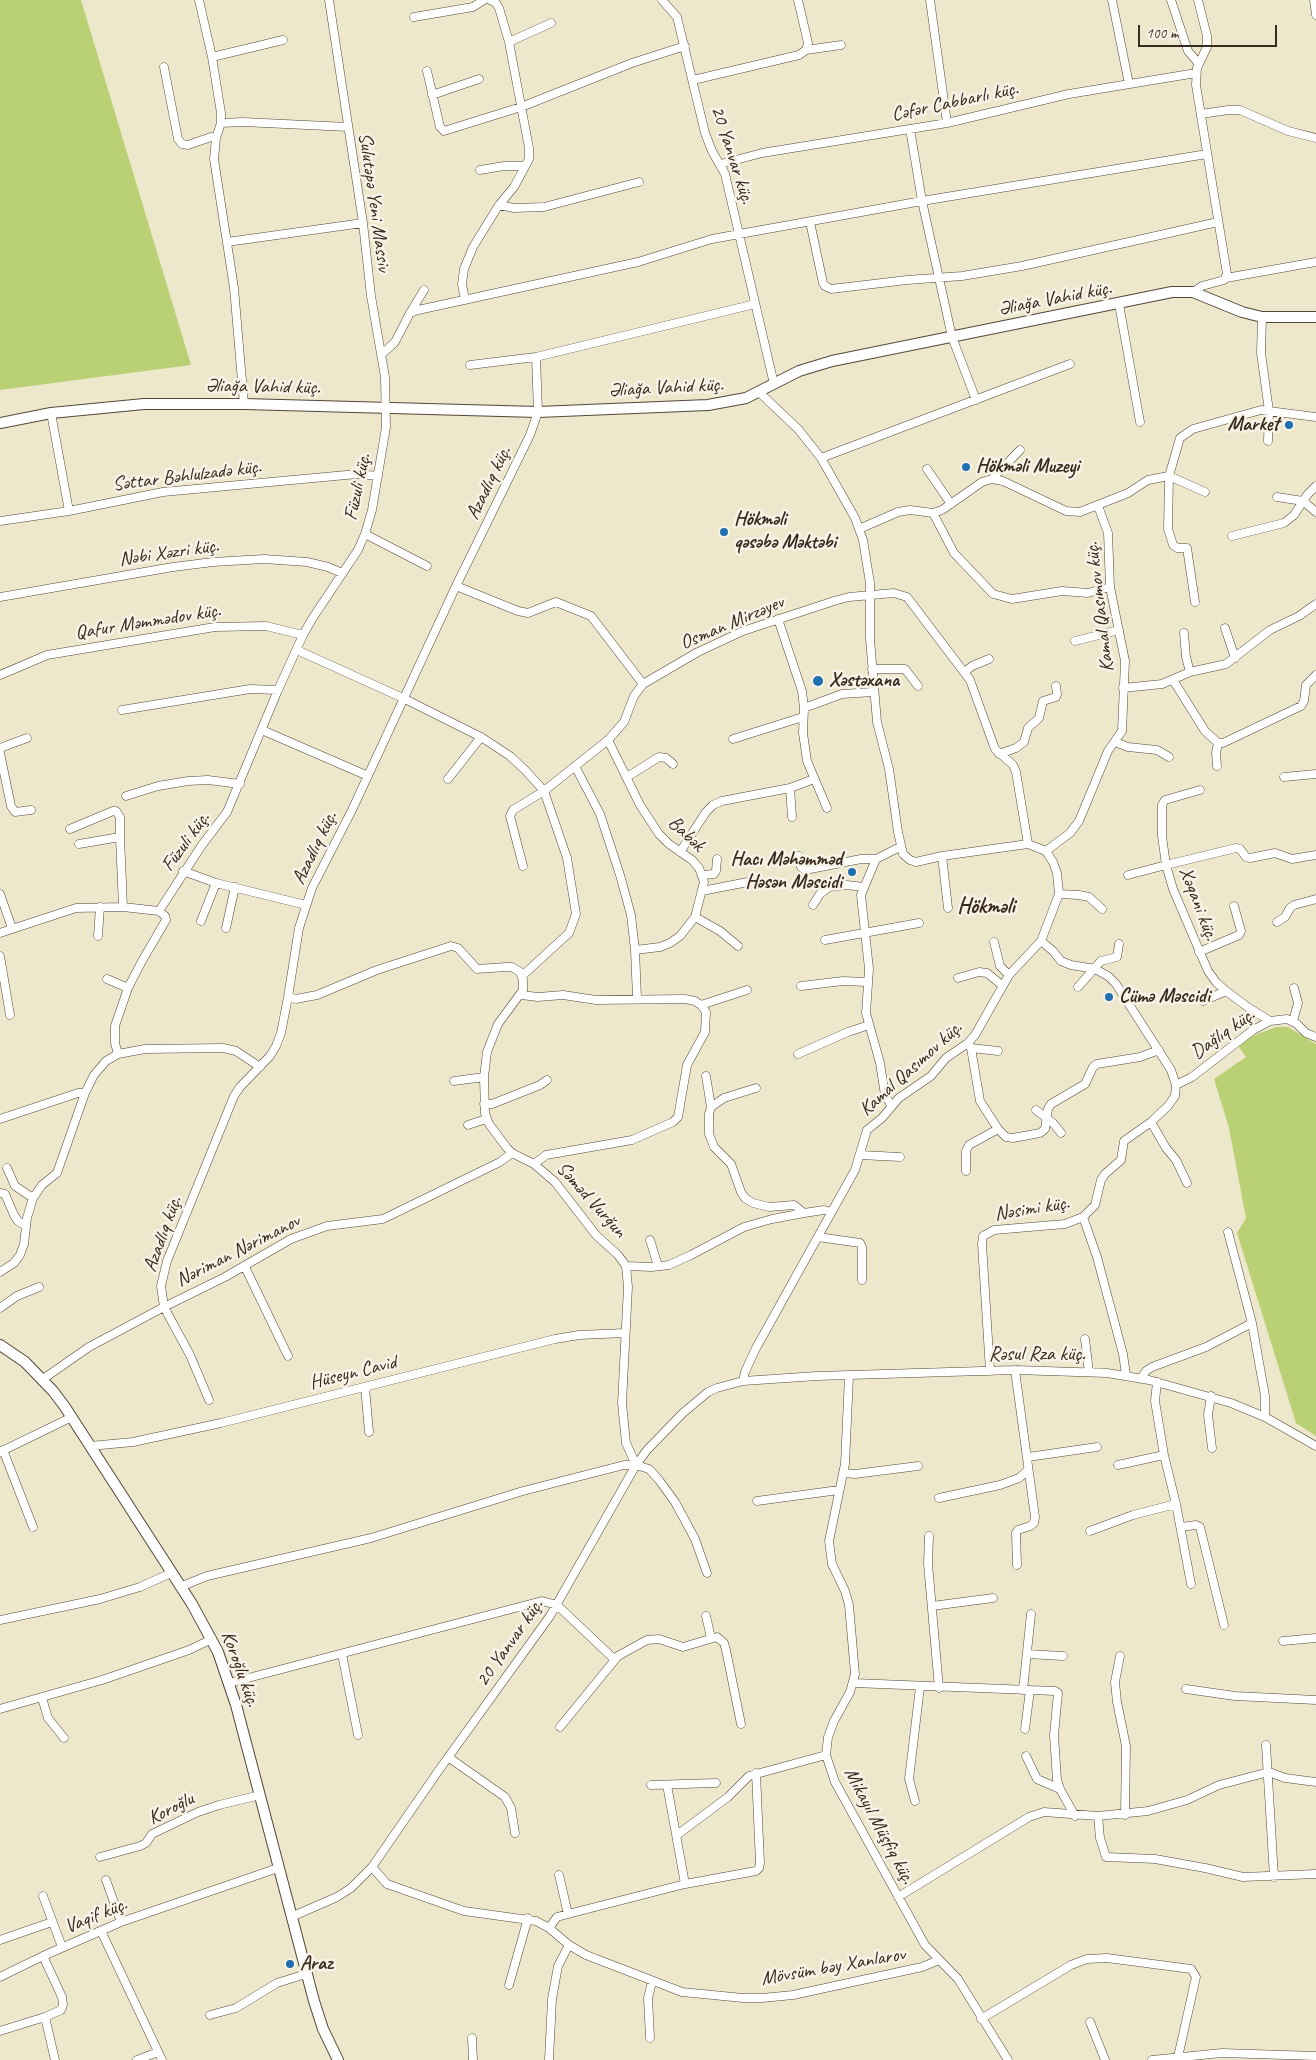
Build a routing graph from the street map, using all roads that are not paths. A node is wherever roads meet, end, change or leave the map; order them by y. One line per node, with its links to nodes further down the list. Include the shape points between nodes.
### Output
1 (199, 0): 20 (street)
2 (329, 0): 33 (street, Sulutəpə Yeni Massiv)
3 (484, 0): 13 (street, via 472,8)
4 (490, 0): 16 (street, via 499,8)
5 (662, 0): 17 (street, 20 Yanvar küç., via 677,17)
6 (798, 0): 19 (street, via 808,43)
7 (930, 0): 31 (street)
8 (1112, 0): 27 (street)
9 (1171, 0): 21 (street, via 1188,51)
10 (1198, 0): 21 (street, via 1207,47)
11 (1314, 0): 12 (street)
12 (1316, 15)
13 (414, 17)
14 (551, 23): 16 (street)
15 (283, 40): 20 (street)
16 (509, 42): 29 (street)
17 (685, 46): 26 (street, 20 Yanvar küç.); 29 (street, via 632,63)
18 (840, 46): 19 (street)
19 (806, 50): 26 (street, via 790,59)
20 (212, 57): 32 (street)
21 (1199, 64): 24 (street)
22 (164, 67): 35 (street, via 178,139 188,145)
23 (427, 71): 28 (street)
24 (1196, 73): 27 (street, Cəfər Cabbarlı küç.); 30 (street)
25 (479, 79): 28 (street)
26 (693, 80): 38 (street, 20 Yanvar küç., via 708,143)
27 (1130, 84): 31 (street, Cəfər Cabbarlı küç.)
28 (432, 95): 29 (street, via 440,127 444,131)
29 (521, 107): 39 (street, via 529,148)
30 (1201, 114): 36 (street, via 1240,110 1288,131); 37 (street)
31 (947, 122): 34 (street, Cəfər Cabbarlı küç.)
32 (222, 123): 33 (street); 35 (street)
33 (348, 127): 46 (street, Sulutəpə Yeni Massiv)
34 (910, 129): 38 (street, Cəfər Cabbarlı küç., via 762,153); 42 (street)
35 (216, 138): 48 (street, via 215,168)
36 (1316, 138)
37 (1207, 154): 42 (street); 45 (street)
38 (721, 164): 47 (street, 20 Yanvar küç.)
39 (525, 166): 40 (street); 43 (street, via 514,187)
40 (480, 170)
41 (639, 182): 43 (street, via 544,207)
42 (922, 200): 44 (street); 50 (street)
43 (498, 205): 54 (street, via 464,269)
44 (810, 222): 47 (street); 50 (street, via 825,286 831,289)
45 (1218, 222): 50 (street, via 1022,266); 51 (street)
46 (363, 223): 48 (street); 61 (street, Sulutəpə Yeni Massiv, via 371,296)
47 (739, 233): 54 (street, via 638,262); 55 (street, 20 Yanvar küç.)
48 (227, 242): 68 (street)
49 (1316, 262): 51 (street)
50 (939, 277): 60 (street)
51 (1226, 278): 53 (street)
52 (424, 290): 57 (street)
53 (1194, 292): 56 (street, Əliağa Vahid küç., via 1172,292); 58 (street, Əliağa Vahid küç.)
54 (465, 300): 57 (street)
55 (755, 304): 62 (street); 65 (street, 20 Yanvar küç.)
56 (1119, 304): 60 (street, Əliağa Vahid küç.); 74 (street)
57 (410, 314): 61 (street, via 395,342)
58 (1262, 317): 59 (street, Əliağa Vahid küç.); 70 (street, via 1261,353)
59 (1316, 317)
60 (952, 338): 65 (street, Əliağa Vahid küç., via 832,361 799,371); 67 (street)
61 (382, 354): 69 (street, Sulutəpə Yeni Massiv)
62 (536, 357): 64 (street); 72 (street)
63 (1070, 364): 67 (street)
64 (470, 365)
65 (774, 384): 66 (street, Əliağa Vahid küç.)
66 (760, 393): 72 (street, Əliağa Vahid küç., via 739,401 708,405); 78 (street, via 798,429)
67 (976, 400): 78 (street)
68 (244, 404): 69 (street, Əliağa Vahid küç.); 71 (street, Əliağa Vahid küç., via 144,404)
69 (386, 408): 72 (street, Əliağa Vahid küç.); 80 (street, Füzuli küç.)
70 (1269, 410): 73 (street); 76 (street); 81 (street, via 1248,413 1184,434 1177,443)
71 (51, 412): 75 (street, Əliağa Vahid küç.); 89 (street)
72 (538, 412): 98 (street, Azadlıq küç., via 530,436)
73 (1316, 417)
74 (1140, 422)
75 (0, 423)
76 (1268, 441)
77 (1020, 450): 82 (street)
78 (822, 458): 93 (street)
79 (927, 469): 87 (street)
80 (378, 476): 89 (street, Səttar Bəhlulzadə küç., via 357,474 164,492); 94 (street, Füzuli küç.)
81 (1169, 476): 84 (street); 88 (street, via 1148,480); 102 (street, via 1168,530 1172,545 1187,548)
82 (992, 478): 87 (street); 88 (street, via 1066,511 1080,512)
83 (1316, 486): 86 (street)
84 (1205, 492)
85 (1277, 496): 86 (street)
86 (1303, 501): 91 (street); 95 (street, via 1284,523)
87 (951, 504): 90 (street)
88 (1098, 506): 99 (street, Kamal Qasımov küç., via 1108,533)
89 (69, 511): 92 (street, Səttar Bəhlulzadə küç.)
90 (933, 512): 93 (street, via 898,512); 99 (street, via 954,553 993,594 1012,598 1062,591 1088,593)
91 (1316, 512)
92 (0, 520)
93 (859, 529): 100 (street, via 866,553)
94 (365, 534): 96 (street); 97 (street, Füzuli küç.)
95 (1232, 536)
96 (427, 566)
97 (342, 573): 101 (street, Nəbi Xəzri küç., via 306,562 264,559 213,562); 108 (street, Füzuli küç.)
98 (456, 586): 119 (street, via 518,611 528,613 556,602 591,616); 125 (street, Azadlıq küç.)
99 (1110, 587): 106 (street, Kamal Qasımov küç.)
100 (870, 594): 104 (street, Osman Mirzəyev, via 834,601); 113 (street); 114 (street, Osman Mirzəyev, via 894,593 907,597)
101 (0, 597)
102 (1195, 602)
103 (1316, 604): 111 (street, via 1270,630)
104 (778, 619): 119 (street, Osman Mirzəyev, via 723,639); 126 (street, via 802,692)
105 (1225, 628): 111 (street)
106 (1119, 630): 109 (street); 122 (street, Kamal Qasımov küç., via 1125,661)
107 (1184, 632): 115 (street)
108 (304, 635): 110 (street, Füzuli küç.); 116 (street, Qafur Məmmədov küç., via 266,626 215,627 47,655)
109 (1075, 641)
110 (296, 650): 123 (street, Füzuli küç.); 125 (street)
111 (1235, 658): 115 (street, via 1217,667)
112 (989, 660): 114 (street)
113 (872, 668): 120 (street, via 905,669); 124 (street)
114 (965, 672): 138 (street, Osman Mirzəyev)
115 (1190, 672): 118 (street)
116 (0, 675)
117 (1316, 675): 135 (street, via 1306,685 1301,706)
118 (1172, 680): 122 (street); 135 (street, via 1205,731)
119 (643, 684): 132 (street, Osman Mirzəyev, via 634,696 624,722)
120 (918, 686)
121 (1056, 686): 138 (street, via 1056,697 1043,701 1038,718 1028,728 1024,742)
122 (1123, 688): 134 (street, Kamal Qasımov küç., via 1122,731)
123 (278, 690): 127 (street, via 250,689); 129 (street, Füzuli küç.)
124 (873, 692): 126 (street, via 842,694); 161 (street, via 892,784)
125 (405, 699): 130 (street); 144 (street, Azadlıq küç.)
126 (804, 708): 128 (street)
127 (122, 710)
128 (803, 717): 133 (street); 148 (street, via 807,761)
129 (262, 730): 144 (street); 149 (street, Füzuli küç.)
130 (482, 737): 147 (street); 152 (street, via 510,756)
131 (27, 738): 136 (street)
132 (608, 740): 141 (street, Osman Mirzəyev); 145 (street, Babək)
133 (733, 740)
134 (1115, 742): 139 (street, via 1157,750); 162 (street, Kamal Qasımov küç., via 1108,751 1079,821 1070,833)
135 (1218, 743): 142 (street)
136 (0, 748)
137 (0, 753): 155 (street, via 11,806 15,812)
138 (999, 754): 160 (street, Osman Mirzəyev, via 1013,765 1016,772)
139 (1170, 758)
140 (673, 764): 145 (street, via 659,757)
141 (575, 766): 152 (street, Osman Mirzəyev); 204 (street, via 600,814 620,875 631,916)
142 (1217, 766)
143 (1316, 774): 146 (street)
144 (368, 776): 182 (street, Azadlıq küç.)
145 (626, 777): 163 (street, Babək, via 659,834)
146 (1284, 777)
147 (448, 779)
148 (814, 779): 150 (street); 154 (street)
149 (240, 784): 153 (street, via 188,781); 171 (street, Füzuli küç., via 228,812)
150 (790, 788): 156 (street); 163 (street, via 714,805)
151 (1200, 790): 169 (street, via 1165,800 1162,805)
152 (544, 791): 170 (street, Osman Mirzəyev, via 513,810 510,816); 208 (street, via 567,858 576,914 569,933)
153 (126, 796)
154 (827, 808)
155 (32, 810)
156 (792, 817)
157 (70, 829): 158 (street, via 116,811 120,816)
158 (120, 837): 159 (street); 186 (street)
159 (79, 844)
160 (1028, 844): 162 (street); 165 (street)
161 (900, 847): 165 (street, via 906,858 916,862); 168 (street)
162 (1046, 851): 180 (street, Kamal Qasımov küç., via 1057,873)
163 (680, 852): 172 (street, Babək, via 692,860)
164 (799, 856): 168 (street, via 805,870)
165 (942, 856): 187 (street)
166 (1316, 856): 169 (street, Xəqani küç., via 1292,859 1275,853 1250,858 1236,848)
167 (717, 859): 172 (street, via 714,874)
168 (876, 859): 177 (street)
169 (1166, 865): 173 (street); 205 (street, Xəqani küç., via 1169,880)
170 (524, 866)
171 (183, 871): 175 (street); 189 (street, Füzuli küç.)
172 (702, 875): 178 (street, Babək)
173 (1128, 875)
174 (753, 881): 178 (street)
175 (216, 883): 176 (street); 191 (street)
176 (234, 887): 182 (street); 195 (street)
177 (863, 887): 183 (street, via 829,887); 196 (street, via 860,895)
178 (702, 891): 190 (street, Babək)
179 (0, 894): 194 (street)
180 (1059, 894): 188 (street, via 1089,897); 200 (street, Kamal Qasımov küç.)
181 (1316, 899): 192 (street, via 1294,905)
182 (306, 904): 221 (street, Azadlıq küç.)
183 (813, 905)
184 (1234, 906): 205 (street, via 1241,931 1239,936)
185 (100, 907): 186 (street); 194 (street, via 66,910); 198 (street)
186 (123, 907): 189 (street)
187 (948, 908)
188 (1102, 909)
189 (159, 911): 216 (street, via 166,920)
190 (695, 918): 203 (street, via 720,931); 204 (street, Babək, via 670,944)
191 (201, 921)
192 (1277, 922)
193 (919, 923): 196 (street)
194 (12, 928): 197 (street)
195 (226, 928)
196 (864, 932): 199 (street); 212 (street, via 869,969)
197 (0, 933)
198 (98, 936)
199 (825, 940)
200 (1041, 941): 207 (street, via 1065,963); 209 (street, Kamal Qasımov küç.)
201 (994, 942): 209 (street, via 1000,966)
202 (1119, 944): 207 (street, via 1117,957 1101,961)
203 (738, 946)
204 (635, 950): 222 (street)
205 (1199, 952): 219 (street, Xəqani küç., via 1208,971)
206 (0, 956): 225 (street)
207 (1094, 969): 215 (street); 231 (street, via 1116,984)
208 (522, 976): 220 (street); 221 (street, via 512,967 477,969 458,948 451,946 377,970 316,995 296,999)
209 (1009, 976): 214 (street, Kamal Qasımov küç.)
210 (108, 978): 216 (street)
211 (958, 978): 214 (street, via 987,973)
212 (867, 982): 213 (street); 228 (street)
213 (801, 986)
214 (1003, 986): 230 (street, Kamal Qasımov küç.)
215 (1078, 987)
216 (128, 988): 233 (street, via 115,1026)
217 (1294, 988): 227 (street, via 1298,1003)
218 (747, 990): 224 (street)
219 (1226, 991): 223 (street); 226 (street, Xəqani küç.)
220 (521, 994): 222 (street, via 596,1000); 237 (street, Səməd Vurğun, via 494,1032)
221 (288, 997): 235 (street, Azadlıq küç., via 276,1046)
222 (637, 998): 224 (street, via 685,999)
223 (1203, 1001)
224 (701, 1005): 257 (street, via 706,1012 705,1032 687,1065 678,1117 632,1140 546,1155)
225 (10, 1015)
226 (1270, 1021): 227 (street, Dağlıq küç.); 240 (street, Dağlıq küç.)
227 (1293, 1021): 229 (street)
228 (869, 1025): 234 (street); 244 (street, via 885,1095)
229 (1316, 1037)
230 (969, 1046): 232 (street); 244 (street, Kamal Qasımov küç., via 946,1058 931,1076); 252 (street, via 980,1101)
231 (1159, 1050): 240 (street); 249 (street, via 1140,1057 1097,1064 1085,1084 1051,1104)
232 (998, 1051)
233 (118, 1054): 235 (street, via 145,1048 223,1048 236,1051); 242 (street, via 106,1061 94,1075)
234 (798, 1054)
235 (260, 1067): 278 (street, Azadlıq küç., via 234,1096 167,1261 161,1286)
236 (706, 1076): 245 (street)
237 (484, 1077): 239 (street); 243 (street, Səməd Vurğun)
238 (547, 1080): 243 (street, via 492,1104)
239 (454, 1081)
240 (1176, 1085): 250 (street, Nəsimi küç., via 1174,1099)
241 (756, 1088): 245 (street, via 724,1098)
242 (85, 1094): 247 (street, via 78,1093); 262 (street, via 57,1173 42,1185)
243 (484, 1104): 248 (street, Səməd Vurğun)
244 (891, 1105): 255 (street, Kamal Qasımov küç., via 882,1118 867,1130)
245 (711, 1107): 263 (street, via 709,1134 714,1147 731,1164 745,1198)
246 (1036, 1110): 249 (street)
247 (0, 1119)
248 (486, 1119): 251 (street); 254 (street, Səməd Vurğun)
249 (1047, 1119): 252 (street, via 1040,1133 1013,1138 1006,1137); 253 (street)
250 (1151, 1122): 260 (street); 266 (street, Nəsimi küç., via 1124,1142 1121,1160 1101,1180 1095,1205)
251 (468, 1125)
252 (998, 1129): 259 (street, via 969,1145)
253 (1061, 1133)
254 (512, 1153): 257 (street, Səməd Vurğun); 274 (street, Nəriman Nərimanov, via 391,1216 311,1230 270,1250)
255 (860, 1155): 256 (street); 265 (street, Kamal Qasımov küç.)
256 (900, 1157)
257 (534, 1164): 272 (street, Səməd Vurğun, via 555,1182 596,1235)
258 (7, 1168): 262 (street, via 15,1186)
259 (966, 1172)
260 (1187, 1183)
261 (0, 1193): 268 (street, via 5,1194 14,1215)
262 (33, 1198): 268 (street)
263 (769, 1207): 264 (street, via 794,1206); 267 (street)
264 (804, 1212): 265 (street); 267 (street)
265 (831, 1212): 270 (street, Kamal Qasımov küç.)
266 (1083, 1217): 286 (street, Nəsimi küç., via 1065,1224 994,1230 983,1236); 288 (street, via 1097,1257)
267 (772, 1219): 273 (street, via 744,1228 677,1262)
268 (26, 1226): 275 (street, via 20,1255)
269 (1228, 1232): 280 (street)
270 (818, 1237): 276 (street, via 860,1243); 292 (street, Kamal Qasımov küç., via 749,1362)
271 (650, 1240): 273 (street)
272 (626, 1266): 273 (street); 281 (street, Səməd Vurğun, via 628,1287)
273 (658, 1266)
274 (245, 1267): 278 (street, Nəriman Nərimanov); 284 (street)
275 (0, 1272)
276 (862, 1280)
277 (39, 1286): 279 (street)
278 (164, 1307): 291 (street, Nəriman Nərimanov, via 89,1347); 296 (street)
279 (0, 1308)
280 (1252, 1323): 290 (street, via 1206,1347 1152,1367); 297 (street)
281 (624, 1333): 294 (street, Hüseyn Cavid, via 555,1339); 307 (street, Səməd Vurğun, via 624,1431 628,1451)
282 (1085, 1339): 287 (street)
283 (0, 1345): 291 (street, Koroğlu küç.)
284 (288, 1356)
285 (1015, 1370): 286 (street, Rəsul Rza küç.); 287 (street, Rəsul Rza küç.); 306 (street)
286 (990, 1371): 289 (street, Rəsul Rza küç.)
287 (1089, 1372): 288 (street, Rəsul Rza küç.)
288 (1126, 1375): 290 (street, Rəsul Rza küç.)
289 (849, 1376): 292 (street, Rəsul Rza küç.); 311 (street, Mikayıl Müşfiq küç.)
290 (1141, 1378): 293 (street, Rəsul Rza küç.)
291 (43, 1379): 298 (street, Koroğlu küç.)
292 (743, 1382): 307 (street, 20 Yanvar küç., via 717,1388 696,1401)
293 (1156, 1382): 295 (street, Rəsul Rza küç.); 305 (street, via 1155,1401)
294 (365, 1387): 299 (street); 300 (street, Hüseyn Cavid, via 133,1442)
295 (1211, 1396): 297 (street, Rəsul Rza küç.); 303 (street, via 1208,1415)
296 (209, 1400)
297 (1265, 1417): 301 (street, Rəsul Rza küç.)
298 (72, 1418): 300 (street, Koroğlu küç.); 304 (street)
299 (369, 1432)
300 (90, 1446): 321 (street, Koroğlu küç.)
301 (1316, 1446)
302 (1096, 1447): 306 (street)
303 (1212, 1448)
304 (1, 1451): 316 (street)
305 (1164, 1454): 308 (street); 315 (street)
306 (1028, 1457): 310 (street)
307 (636, 1465): 322 (street, via 648,1469 675,1502 695,1539); 324 (street, via 624,1465 523,1491 371,1538 207,1576); 326 (street, 20 Yanvar küç.)
308 (1118, 1465)
309 (918, 1466): 311 (street)
310 (1028, 1470): 313 (street, via 1000,1486); 320 (street, via 1035,1517 1034,1523 1016,1533)
311 (844, 1473): 312 (street, Mikayıl Müşfiq küç.)
312 (839, 1490): 314 (street); 341 (street, Mikayıl Müşfiq küç., via 830,1528 829,1552 849,1605)
313 (939, 1498)
314 (757, 1500)
315 (1176, 1504): 317 (street); 318 (street)
316 (33, 1527)
317 (1181, 1527): 323 (street); 331 (street, via 1200,1526)
318 (1090, 1531)
319 (929, 1536): 327 (street)
320 (1017, 1564)
321 (171, 1573): 324 (street, Koroğlu küç.); 330 (street, via 100,1599)
322 (707, 1573)
323 (1191, 1584)
324 (180, 1586): 334 (street, Koroğlu küç.)
325 (993, 1598): 327 (street)
326 (557, 1605): 336 (street, via 542,1601); 340 (street); 358 (street, 20 Yanvar küç.)
327 (932, 1606): 344 (street)
328 (1031, 1614): 337 (street)
329 (706, 1616): 332 (street)
330 (0, 1620)
331 (1224, 1625)
332 (712, 1638): 340 (street, via 683,1648 659,1639 647,1640); 350 (street, via 724,1643)
333 (1316, 1638): 335 (street)
334 (212, 1639): 342 (street, Koroğlu küç.); 347 (street, via 156,1662)
335 (1283, 1641)
336 (342, 1654): 342 (street); 353 (street)
337 (1027, 1654): 338 (street); 346 (street)
338 (1063, 1656)
339 (1120, 1656): 368 (street, via 1115,1682 1126,1746)
340 (614, 1659): 351 (street)
341 (854, 1683): 343 (street); 356 (street, Mikayıl Müşfiq küç., via 834,1721)
342 (229, 1684): 366 (street, Koroğlu küç.)
343 (920, 1687): 344 (street); 367 (street, via 909,1779)
344 (939, 1688): 346 (street)
345 (1186, 1688): 348 (street, via 1235,1696)
346 (1027, 1690): 352 (street); 365 (street, via 1058,1693 1054,1734)
347 (42, 1698): 349 (street); 354 (street, via 48,1718)
348 (1316, 1700)
349 (0, 1709)
350 (741, 1724)
351 (560, 1727)
352 (1025, 1728)
353 (358, 1735)
354 (64, 1738)
355 (1266, 1745): 360 (street)
356 (826, 1755): 359 (street); 382 (street, Mikayıl Müşfiq küç., via 835,1782)
357 (1026, 1756): 365 (street, via 1037,1779)
358 (448, 1757): 371 (street, via 505,1798 511,1808); 374 (street, 20 Yanvar küç.)
359 (756, 1772): 372 (street); 380 (street, via 759,1868)
360 (1269, 1772): 361 (street, via 1285,1778); 368 (street, via 1219,1784 1170,1806); 378 (street)
361 (1316, 1782)
362 (716, 1783): 364 (street)
363 (651, 1785): 364 (street)
364 (667, 1785): 372 (street)
365 (1060, 1789): 369 (street)
366 (260, 1796): 373 (street, Koroğlu, via 198,1812 152,1834 140,1846); 375 (street, Koroğlu küç.)
367 (915, 1801)
368 (1125, 1815): 370 (street)
369 (1075, 1816): 370 (street); 382 (street, via 1044,1812 1029,1817)
370 (1098, 1816): 378 (street, via 1106,1857 1155,1859 1243,1877)
371 (515, 1833)
372 (677, 1835): 380 (street)
373 (100, 1857)
374 (372, 1867): 384 (street, 20 Yanvar küç., via 337,1897); 385 (street, Mövsüm bəy Xanlarov, via 387,1884 464,1911)
375 (278, 1868): 384 (street, Koroğlu küç.); 387 (street, Vaqif küç.)
376 (1316, 1874): 378 (street)
377 (559, 1875): 383 (street)
378 (1274, 1877)
379 (106, 1880): 387 (street)
380 (685, 1884): 383 (street)
381 (43, 1896): 386 (street)
382 (898, 1897): 394 (street, Mikayıl Müşfiq küç., via 925,1945)
383 (568, 1914): 388 (street, via 557,1917)
384 (290, 1917): 395 (street, Koroğlu küç.)
385 (528, 1918): 388 (street, Mövsüm bəy Xanlarov); 398 (street)
386 (52, 1922): 390 (street); 392 (street)
387 (121, 1922): 389 (street, Vaqif küç.)
388 (549, 1928): 391 (street, Mövsüm bəy Xanlarov)
389 (100, 1931): 392 (street, Vaqif küç.); 406 (street)
390 (0, 1940)
391 (569, 1945): 397 (street, Mövsüm bəy Xanlarov); 415 (street, via 558,1966)
392 (62, 1947): 393 (street, Vaqif küç.)
393 (43, 1956): 396 (street, Vaqif küç.); 400 (street, via 63,2005 61,2010)
394 (939, 1960): 397 (street, Mövsüm bəy Xanlarov, via 904,1971 762,1998 716,1997 682,1992); 401 (street, Mikayıl Müşfiq küç., via 958,1979)
395 (306, 1974): 399 (street, via 277,1983 236,2008); 413 (street, Koroğlu küç., via 323,2029)
396 (0, 1977)
397 (652, 1982): 405 (street, via 648,1998)
398 (508, 1985)
399 (210, 2015)
400 (45, 2017): 403 (street); 410 (street)
401 (981, 2019): 408 (street, via 1086,1959 1107,1958 1191,1969 1196,1977); 416 (street, Mikayıl Müşfiq küç.)
402 (1090, 2022): 417 (street)
403 (0, 2031)
404 (472, 2038): 414 (street)
405 (650, 2038)
406 (158, 2052): 411 (street); 412 (street)
407 (1316, 2056): 409 (street, via 1222,2053)
408 (1178, 2057): 409 (street); 418 (street)
409 (1188, 2058)
410 (55, 2060)
411 (137, 2060)
412 (162, 2060)
413 (338, 2060)
414 (473, 2060)
415 (548, 2060)
416 (1008, 2060)
417 (1104, 2060)
418 (1152, 2060)

